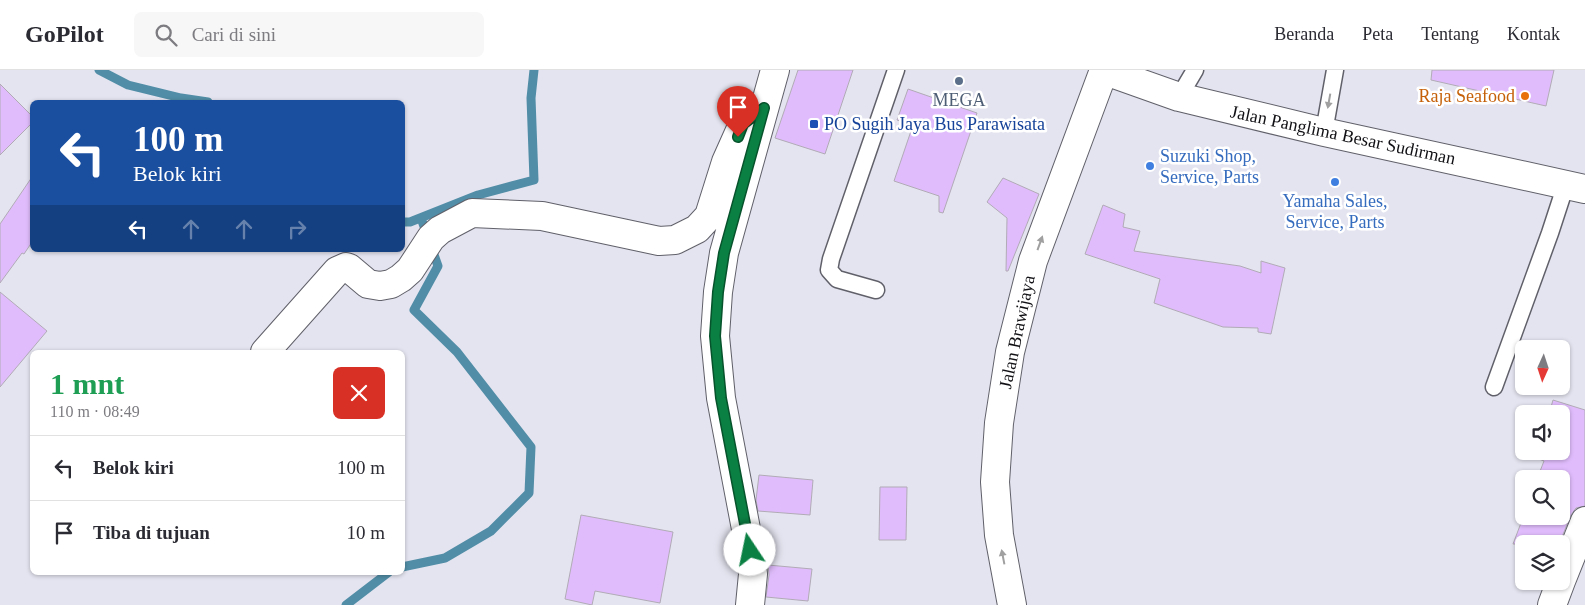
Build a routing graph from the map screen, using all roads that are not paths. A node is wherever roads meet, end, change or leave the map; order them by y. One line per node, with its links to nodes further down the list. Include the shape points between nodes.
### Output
1 (775, 70): 8 (street)
2 (896, 70): 11 (lane, via 831,259 830,270 837,278)
3 (1104, 70): 6 (street, Jalan Panglima Besar Sudirman); 18 (street, Jalan Brawijaya, one-way to 3, via 999,535 995,482 999,423 1010,352 1033,262)
4 (1195, 70): 7 (lane)
5 (1335, 70): 9 (lane, one-way to 9)
6 (1144, 78): 7 (street, Jalan Panglima Besar Sudirman)
7 (1179, 97): 9 (street, Jalan Panglima Besar Sudirman)
8 (764, 108): 12 (street, via 743,124 726,162 709,216 697,229 675,240 659,241 542,216 472,213 440,230 410,270 392,284 368,284 349,268 337,271); 17 (street, via 724,253 715,336 721,398 750,550 753,574)
9 (1324, 132): 10 (street, Jalan Panglima Besar Sudirman)
10 (1575, 187): 13 (lane, via 1550,233)
11 (876, 290)
12 (267, 350)
13 (1494, 387)
14 (1585, 521): 15 (street)
15 (1570, 558)
16 (1558, 590): 19 (street)
17 (750, 605)
18 (1012, 605)
19 (1552, 605)

